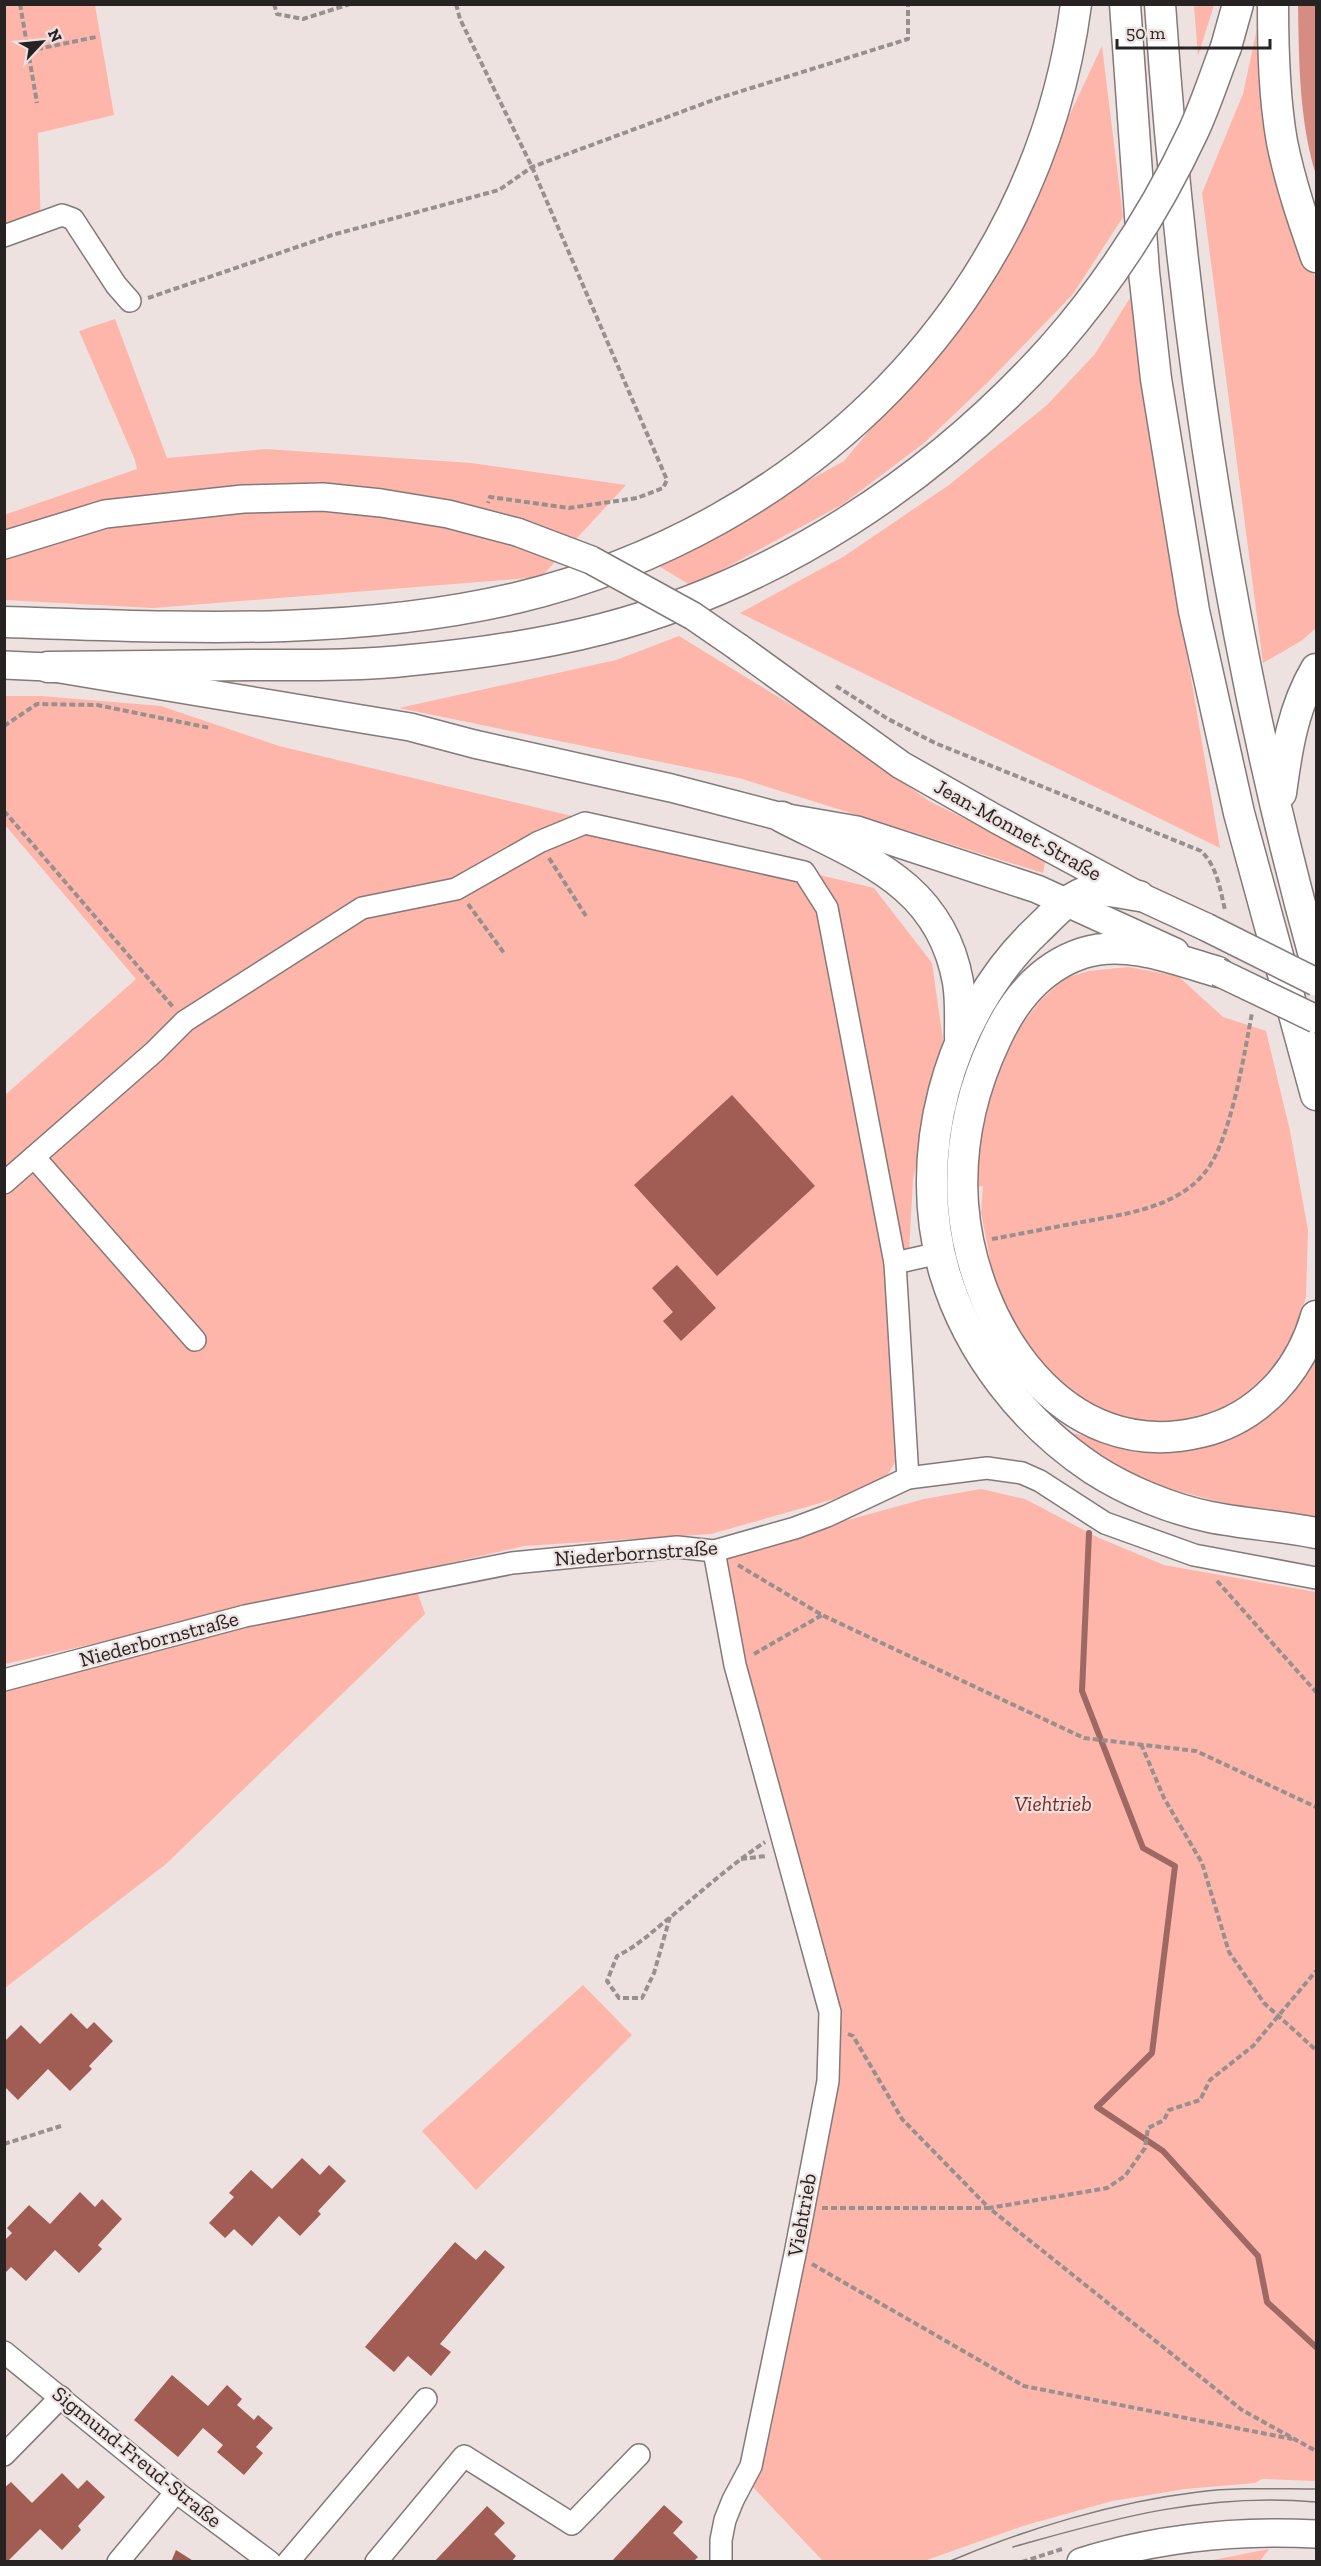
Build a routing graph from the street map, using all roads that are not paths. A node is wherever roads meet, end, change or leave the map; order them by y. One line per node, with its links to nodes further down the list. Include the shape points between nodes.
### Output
1 (1076, 4): 10 (highway, via 1065,66 1048,125 1017,202 980,272 953,313 897,381 819,454 749,503 606,572 514,598 460,608 351,622 291,625)
2 (1125, 4): 23 (highway, via 1156,379 1194,611 1239,813)
3 (1160, 4): 14 (highway, via 1189,322 1232,596)
4 (1238, 4): 12 (highway, bridge, via 1226,46 1176,166 1131,244 1073,324 992,411 950,448 850,519 777,561 674,607 605,628 488,652 342,665)
5 (1273, 4): 7 (highway, via 1282,142)
6 (4, 236): 8 (street, via 68,215)
7 (1317, 257)
8 (130, 301)
9 (4, 545): 16 (main road, Jean-Monnet-Straße, bridge, via 105,514 243,499 322,497 381,503 448,514 517,532 591,560 693,616 901,765)
10 (4, 622)
11 (4, 665): 12 (main road)
12 (48, 667): 15 (main road, via 410,727)
13 (1317, 669): 14 (highway, via 1304,690 1288,738)
14 (1278, 814): 18 (highway)
15 (782, 817): 17 (main road, via 857,830 991,872); 22 (highway, via 886,871 911,890 931,914 954,960 959,984)
16 (1139, 896): 17 (highway, via 1090,891); 20 (main road, Jean-Monnet-Straße, bridge)
17 (1069, 902): 19 (main road); 22 (highway, via 1006,964 981,1000)
18 (1317, 963)
19 (1218, 972): 21 (main road, bridge); 28 (highway, via 1155,953 1099,950 1062,962 1030,985 998,1033 971,1106 962,1177 966,1226 976,1271 1012,1347 1047,1392 1092,1422 1140,1436 1197,1433 1234,1421 1253,1409 1290,1372 1303,1352)
20 (1317, 982)
21 (1317, 1019)
22 (960, 1045): 31 (highway, via 942,1102 936,1137 936,1230 945,1274 963,1321 1000,1381 1059,1443 1114,1481 1199,1514)
23 (1317, 1095)
24 (34, 1156): 25 (street); 27 (street, via 185,1021 362,908 456,889 539,842 585,823 804,872 827,908); 29 (street)
25 (4, 1183)
26 (926, 1256): 27 (street)
27 (895, 1263): 30 (street)
28 (1317, 1316)
29 (195, 1340)
30 (908, 1478): 32 (street, Niederbornstraße, via 828,1516); 33 (street, Niederbornstraße, via 987,1468 1022,1473 1105,1523 1194,1556)
31 (1317, 1533)
32 (714, 1551): 34 (street, Niederbornstraße, via 677,1547 512,1563 245,1616); 46 (street, Viehtrieb, via 735,1665 830,2012 828,2080 795,2254 751,2466 725,2520)
33 (1317, 1578)
34 (4, 1680)
35 (4, 2352): 36 (street, Sigmund-Freud-Straße)
36 (61, 2397): 38 (street); 40 (street, Sigmund-Freud-Straße)
37 (426, 2399): 44 (street)
38 (4, 2455)
39 (639, 2455): 45 (street, via 572,2524 464,2456)
40 (176, 2492): 42 (street); 43 (street, Sigmund-Freud-Straße)
41 (1317, 2534): 47 (main road, via 1269,2531 1196,2537 1114,2551)
42 (118, 2562)
43 (270, 2562)
44 (288, 2562)
45 (376, 2562)
46 (721, 2562)
47 (1081, 2562)

